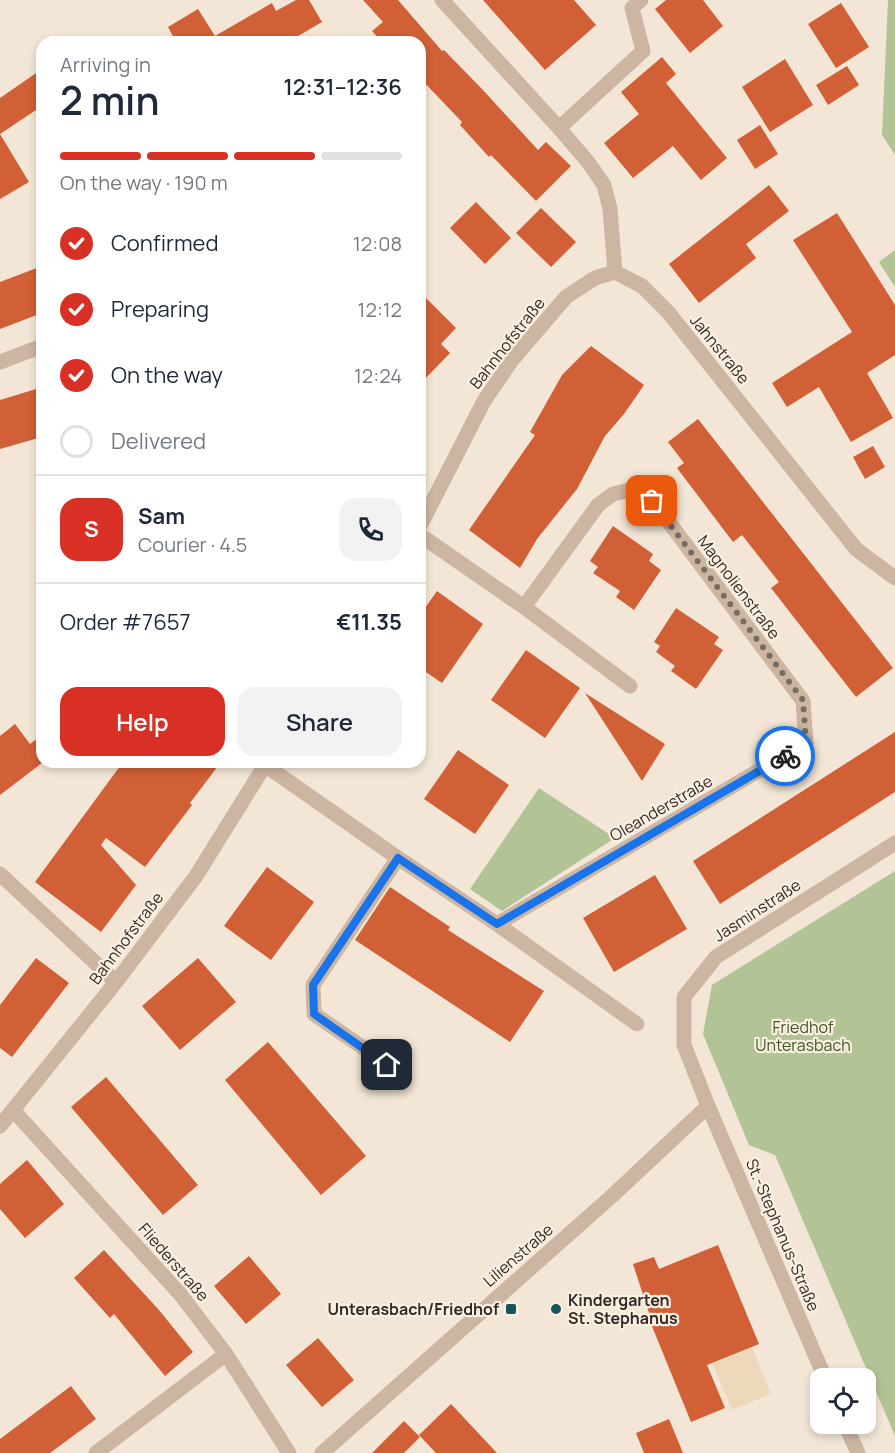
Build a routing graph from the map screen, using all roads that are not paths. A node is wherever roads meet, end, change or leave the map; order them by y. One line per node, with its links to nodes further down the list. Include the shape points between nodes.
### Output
1 (442, 0): 3 (street)
2 (641, 0): 3 (street, via 632,8 643,51)
3 (559, 128): 4 (street, via 604,185)
4 (615, 272): 7 (street, Bahnhofstraße, via 595,278 566,297 512,360 484,401); 9 (street, Jahnstraße, via 642,286 668,312 856,549)
5 (36, 348): 6 (street)
6 (0, 362)
7 (426, 514)
8 (426, 539): 10 (street)
9 (895, 578)
10 (524, 607): 11 (street); 12 (street, Magnolienstraße, via 598,505 613,494 634,489 652,501)
11 (630, 686)
12 (803, 700): 18 (street, Oleanderstraße, via 806,743)
13 (263, 768): 19 (street, Bahnhofstraße, via 196,876)
14 (273, 768): 16 (street)
15 (895, 843): 22 (street, Jasminstraße, via 716,957 684,997 684,1045)
16 (398, 858): 18 (street); 21 (street, via 313,985 314,1014)
17 (0, 874): 19 (street)
18 (497, 924): 20 (street)
19 (116, 982): 23 (street, Bahnhofstraße)
20 (637, 1024)
21 (387, 1065)
22 (708, 1106): 26 (street, St.-Stephanus-Straße); 30 (street, Lilienstraße)
23 (13, 1110): 24 (street, Bahnhofstraße); 25 (street, Fliederstraße, via 180,1294)
24 (0, 1126)
25 (226, 1354): 28 (street); 29 (street, Fliederstraße)
26 (821, 1368)
27 (849, 1434): 31 (street)
28 (96, 1453)
29 (289, 1453)
30 (322, 1453)
31 (858, 1453)

